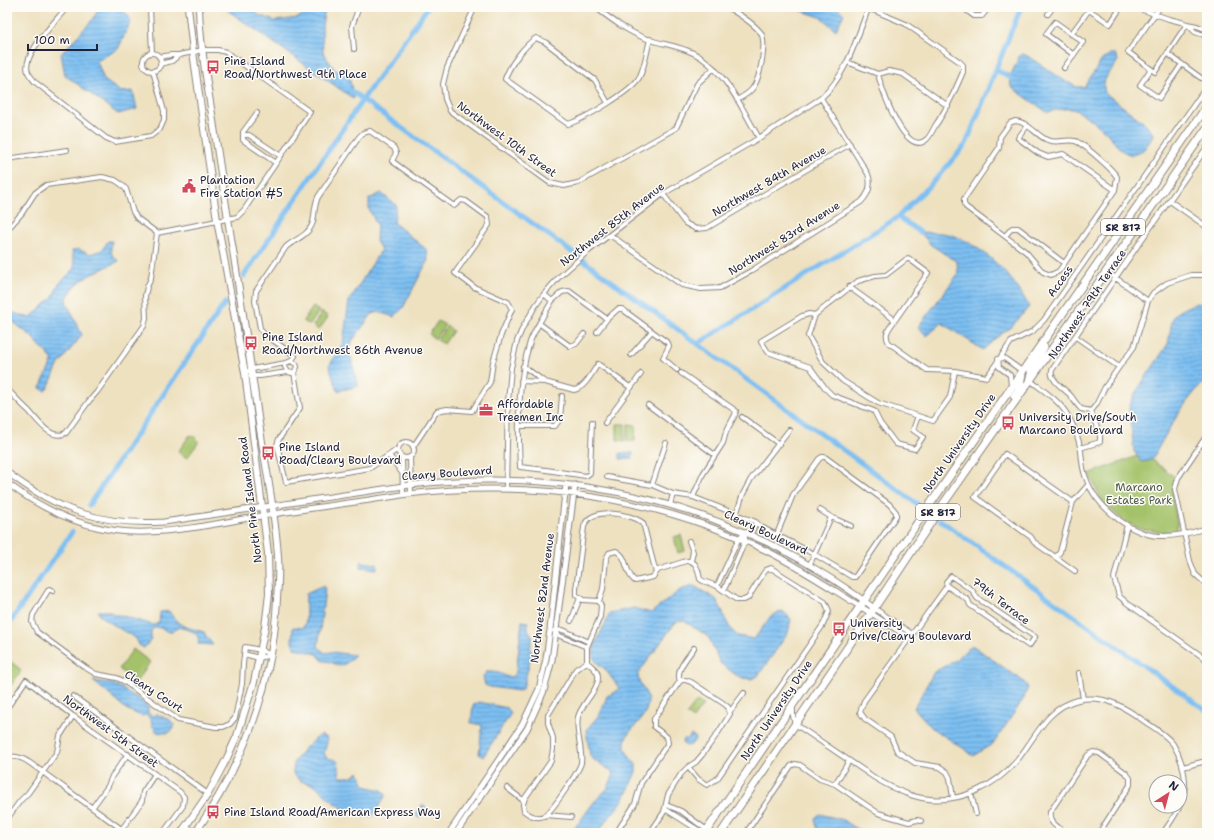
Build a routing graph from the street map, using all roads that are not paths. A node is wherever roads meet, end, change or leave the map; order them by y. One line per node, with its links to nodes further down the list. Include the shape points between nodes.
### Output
1 (67, 7): 37 (street, via 38,43 28,60 27,72 35,82 106,138 115,142 151,136 160,129 164,111)
2 (150, 7): 26 (street)
3 (188, 7): 25 (main road, North Pine Island Road)
4 (199, 7): 24 (main road, North Pine Island Road)
5 (359, 7): 23 (street, via 352,26)
6 (475, 7): 34 (street, Northwest 10th Street, via 447,68 443,84 450,111 550,183 564,186 578,183 676,128 697,84)
7 (595, 7): 22 (street, via 627,30)
8 (727, 7): 42 (street, via 757,28 763,37 764,46 756,83)
9 (962, 7): 10 (street, via 974,16 982,16)
10 (989, 7)
11 (1052, 7): 16 (street)
12 (1121, 7): 20 (street, via 1110,24 1089,10)
13 (1138, 7): 17 (street)
14 (1160, 7): 17 (street)
15 (868, 8): 31 (street, Northwest 85th Avenue); 44 (street, via 918,31 963,65 963,72)
16 (1048, 14)
17 (1155, 14): 18 (street); 36 (street, via 1128,52)
18 (1187, 24): 19 (street); 21 (street, via 1195,32); 27 (street)
19 (1207, 30)
20 (1071, 34): 29 (street, via 1083,42); 29 (street, via 1055,22 1046,34)
21 (1207, 36)
22 (650, 40): 34 (street, via 692,53); 43 (street, via 640,76 629,89)
23 (354, 49)
24 (203, 50): 25 (street); 54 (street, via 226,52 310,112); 60 (main road, North Pine Island Road)
25 (193, 52): 28 (street); 61 (main road, North Pine Island Road)
26 (152, 53): 30 (street); 37 (street, via 144,57 143,62 145,68)
27 (1168, 54): 33 (street); 36 (street, via 1155,72)
28 (179, 55): 30 (street); 32 (street, via 172,61)
29 (1074, 55): 35 (street)
30 (159, 57): 32 (street)
31 (847, 62): 38 (street); 41 (street, Northwest 85th Avenue, via 833,87)
32 (160, 64): 37 (street)
33 (1182, 64): 36 (street, via 1159,98 1140,85); 39 (street)
34 (714, 68): 42 (street)
35 (1064, 68)
36 (1151, 69)
37 (153, 70)
38 (878, 74): 44 (street, via 889,71 903,74); 44 (street, via 888,105 910,140 919,142 927,139)
39 (1201, 78)
40 (1207, 86): 87 (street, Access, via 1044,320 1033,331 1011,342)
41 (821, 98): 50 (street, Northwest 85th Avenue); 51 (street)
42 (737, 100): 50 (street)
43 (608, 103): 43 (street, via 595,80 536,38 528,43 507,71 505,79 568,124)
44 (948, 106)
45 (1207, 106): 68 (main road, North University Drive / SR 817)
46 (257, 113): 49 (street)
47 (1027, 126): 57 (street, via 1045,140 1075,141 1098,157 1117,177); 57 (street, via 1018,138 1033,149 1048,157 1063,154); 66 (street, via 1021,122 1010,123 1000,137 999,148 964,199 966,208)
48 (1207, 128): 69 (main road, North University Drive / SR 817)
49 (243, 135): 54 (street, via 249,134); 56 (street, via 244,140)
50 (758, 138): 58 (street, Northwest 85th Avenue)
51 (850, 144): 58 (street, Northwest 84th Avenue, via 707,228 696,229 685,223); 65 (street, Northwest 83rd Avenue, via 868,174 870,183 869,190 861,202 720,288 701,289 682,285)
52 (1207, 147): 59 (street, Northwest 79th Terrace)
53 (67, 150): 55 (street)
54 (281, 156): 56 (street)
55 (7, 159)
56 (276, 163): 60 (street, via 244,210 237,217)
57 (1116, 190): 67 (street)
58 (663, 194): 65 (street, Northwest 85th Avenue)
59 (1170, 201): 62 (street); 71 (street, Northwest 79th Terrace)
60 (227, 219): 61 (street); 92 (main road, North Pine Island Road)
61 (217, 220): 64 (street); 99 (main road, North Pine Island Road)
62 (1207, 227)
63 (7, 230): 64 (street, via 35,193 46,184 102,177 115,180 126,189 137,218)
64 (157, 233): 107 (street, via 151,278 145,296 144,326 66,433 53,433 44,428)
65 (610, 235): 74 (street, Northwest 85th Avenue, via 570,267)
66 (1005, 236): 67 (street, via 1012,228 1018,228); 67 (street, via 1026,252 1042,272 1055,274)
67 (1064, 263)
68 (1093, 270): 72 (main road); 81 (main road, North University Drive / SR 817)
69 (1106, 272): 71 (street); 72 (main road, North University Drive / SR 817)
70 (1207, 275): 76 (street, via 1191,275 1167,283)
71 (1116, 278): 76 (street); 85 (street, Northwest 79th Terrace)
72 (1099, 282): 103 (main road, North University Drive / SR 817)
73 (849, 287): 77 (street); 79 (street); 79 (street, via 864,279 886,275 908,258 928,272)
74 (544, 294): 75 (street); 109 (street, Northwest 85th Avenue, via 528,317 518,341 511,368)
75 (552, 301): 78 (street, via 562,292 569,291); 80 (street)
76 (1148, 301): 91 (street, via 1134,347)
77 (815, 315): 113 (street, via 808,336 823,362 842,381 878,403); 113 (street, via 802,316 761,341 768,352 811,368 832,395 874,411 896,444 915,449 923,437 913,430)
78 (607, 319): 82 (street, via 618,309 622,309); 83 (street)
79 (895, 320): 94 (street, via 886,332 889,343 927,370)
80 (540, 324): 84 (street, via 570,346 576,344); 90 (street, via 530,340)
81 (1054, 325): 95 (main road, North University Drive / SR 817); 103 (main road, via 1031,370)
82 (652, 331): 86 (street); 93 (street, via 668,343 663,358)
83 (597, 332)
84 (584, 334)
85 (1076, 337): 91 (street); 112 (street, Northwest 79th Terrace, via 1051,373 1081,409)
86 (631, 355)
87 (998, 359): 94 (street, Access, via 987,377); 95 (street, via 1004,358); 105 (street, via 999,367 1010,375)
88 (291, 361): 89 (street); 97 (street, via 297,365); 123 (street, via 295,356 263,333 260,328 255,301 256,291 286,247 301,238 313,223 318,197 363,133 373,133 394,148 396,153 392,161 454,206 461,200 466,201 488,217 489,225 455,273 474,287 508,302 511,312 501,335 490,382 472,411 437,411)
89 (286, 363): 92 (street); 96 (street)
90 (524, 366): 102 (street); 104 (street)
91 (1119, 367): 112 (street)
92 (252, 368): 99 (street); 101 (main road, North Pine Island Road)
93 (677, 370)
94 (956, 371): 113 (street, via 950,398 933,421)
95 (1022, 371): 105 (main road, North University Drive / SR 817); 121 (main road, via 1019,389 986,438)
96 (288, 372): 97 (street); 101 (street)
97 (294, 372): 127 (street, via 300,408 277,445 286,482 370,468)
98 (681, 373): 126 (street, via 736,411 723,443)
99 (245, 374): 101 (street); 151 (main road, North Pine Island Road)
100 (641, 374): 106 (street)
101 (253, 377): 150 (main road, North Pine Island Road)
102 (521, 381): 104 (street); 110 (street)
103 (1031, 381): 121 (main road, North University Drive / SR 817); 124 (street, via 1054,398 1066,412)
104 (545, 382): 106 (street, via 578,389 598,364)
105 (1011, 387): 182 (main road, North University Drive / SR 817)
106 (631, 388): 116 (street)
107 (8, 392)
108 (562, 396): 117 (street, via 560,419 555,426)
109 (508, 402): 110 (street); 133 (street, Northwest 85th Avenue)
110 (519, 403): 117 (street)
111 (648, 405): 126 (street)
112 (1091, 411): 124 (street, via 1100,442)
113 (918, 416)
114 (742, 417): 122 (street)
115 (592, 422): 117 (street, via 590,473 586,476 520,467)
116 (605, 423)
117 (520, 426)
118 (789, 430): 122 (street)
119 (1207, 435): 164 (street, via 1178,478 1175,489)
120 (666, 443): 139 (street)
121 (986, 443): 185 (main road, North University Drive / SR 817)
122 (779, 444): 154 (street, via 751,479)
123 (413, 447): 125 (street, via 405,442); 129 (street, via 413,454)
124 (1080, 448): 136 (street)
125 (398, 449): 127 (street); 128 (street)
126 (715, 454): 147 (street)
127 (389, 455): 131 (street)
128 (402, 457): 129 (street); 131 (street)
129 (410, 457): 137 (street)
130 (7, 472): 151 (street, Cleary Boulevard, via 65,508 114,521 164,522)
131 (402, 473): 140 (street)
132 (607, 477): 139 (street)
133 (506, 480): 135 (street, Cleary Boulevard); 137 (street, Cleary Boulevard); 141 (street, Northwest 85th Avenue)
134 (7, 483): 155 (street, Cleary Boulevard, via 33,502 63,517 112,530 172,530)
135 (566, 484): 138 (street, Cleary Boulevard); 142 (street, Northwest 82nd Avenue)
136 (1088, 484): 148 (street); 158 (street, via 1107,509)
137 (410, 485): 140 (street, Cleary Boulevard); 143 (street)
138 (575, 485): 144 (street, Northwest 82nd Avenue); 149 (street, Cleary Boulevard)
139 (652, 485): 145 (street)
140 (402, 486): 146 (street); 150 (street, Cleary Boulevard)
141 (506, 488): 142 (street, Cleary Boulevard); 143 (street, Cleary Boulevard)
142 (565, 493): 144 (street, Cleary Boulevard); 187 (street, Northwest 82nd Avenue)
143 (411, 494): 146 (street, Cleary Boulevard)
144 (574, 494): 165 (street, Cleary Boulevard, via 668,513); 187 (street, Northwest 82nd Avenue)
145 (673, 494): 147 (street); 149 (street)
146 (403, 495): 153 (street, Cleary Boulevard)
147 (693, 497): 154 (street)
148 (1073, 502): 169 (street, via 1060,552); 169 (street, via 1005,454 975,498)
149 (670, 505): 161 (street, Cleary Boulevard)
150 (272, 506): 151 (street, Cleary Boulevard); 153 (main road, North Pine Island Road)
151 (262, 508): 155 (main road, North Pine Island Road)
152 (820, 510): 156 (street)
153 (273, 514): 155 (street, Cleary Boulevard); 197 (main road, North Pine Island Road, via 278,578 276,627)
154 (736, 515): 157 (street)
155 (263, 516): 195 (main road, North Pine Island Road, via 268,553 269,594)
156 (831, 517): 159 (street); 168 (street)
157 (756, 522): 162 (street); 163 (street, via 760,527)
158 (1127, 525): 164 (street, via 1144,534); 199 (street, via 1114,578 1119,596)
159 (851, 526)
160 (1207, 528): 164 (street)
161 (745, 532): 162 (street, Cleary Boulevard); 165 (street); 167 (street)
162 (751, 534): 171 (street, Cleary Boulevard)
163 (777, 534): 168 (street); 168 (street, via 793,495 822,457 889,504 896,512 888,529 855,577)
164 (1185, 534): 176 (street, via 1190,561 1196,574)
165 (739, 538): 167 (street, Cleary Boulevard); 174 (street)
166 (689, 541): 170 (street, via 693,552)
167 (745, 541): 175 (street); 184 (street, Cleary Boulevard, via 789,563)
168 (814, 554): 171 (street)
169 (1056, 557): 172 (street)
170 (691, 561): 173 (street, via 686,560); 177 (street, via 698,570 700,579)
171 (810, 564): 182 (street, Cleary Boulevard)
172 (1075, 572)
173 (656, 573): 181 (street, via 643,522 611,513 595,516 585,522 584,526 576,589 576,595); 183 (street, via 635,581 630,575 624,556 616,551 609,552)
174 (722, 576): 175 (street); 177 (street)
175 (729, 579): 179 (street)
176 (1207, 585)
177 (717, 586): 179 (street)
178 (947, 586): 178 (street, 79th Terrace, via 1029,646 1035,637 977,598 972,590 950,576 946,582); 188 (street)
179 (724, 590): 215 (street, via 737,600 744,600 748,598 766,570 771,568 825,602 829,611 823,625 717,779 707,785)
180 (53, 592): 196 (street, Cleary Court, via 49,589 33,615 32,622 37,632 86,668 96,674 121,680 178,720 216,727 230,724 235,718 242,684)
181 (580, 598): 183 (street); 186 (street)
182 (864, 600): 184 (main road, North University Drive / SR 817); 185 (street, Cleary Boulevard)
183 (599, 601): 192 (street, via 600,617)
184 (860, 607): 185 (street, Cleary Boulevard); 206 (main road, North University Drive / SR 817)
185 (873, 610): 188 (street); 190 (street); 210 (main road, North University Drive / SR 817)
186 (571, 621)
187 (553, 631): 189 (street, via 563,630); 191 (street); 241 (street, Northwest 82nd Avenue, via 539,689 529,711); 242 (street, Northwest 82nd Avenue, via 552,660 544,691 527,730)
188 (912, 634): 190 (street)
189 (579, 637): 191 (street); 192 (street)
190 (908, 638): 223 (street, via 864,701 860,712 865,719 891,738 897,751 915,763 940,767 947,772)
191 (577, 642): 193 (street)
192 (589, 642): 193 (street)
193 (587, 647): 200 (street)
194 (694, 648): 202 (street, via 680,670)
195 (261, 650): 196 (street, Cleary Court, via 245,646); 197 (street, Cleary Court); 198 (main road, North Pine Island Road)
196 (244, 654): 198 (street)
197 (271, 655): 198 (street); 240 (main road, North Pine Island Road, via 265,686 244,748 218,798)
198 (259, 658): 222 (main road, North Pine Island Road, via 237,736)
199 (1207, 660)
200 (587, 662): 224 (street, via 576,669 548,715 554,749 551,761); 228 (street, via 595,669 598,677 597,684 578,720 581,763)
201 (1079, 673): 205 (street)
202 (680, 681): 208 (street, via 691,682 723,703); 243 (street, via 653,722 654,727 666,737 668,743 642,783 635,804)
203 (744, 693): 208 (street)
204 (73, 696): 222 (street)
205 (1083, 699): 216 (street, via 1100,699 1127,708 1162,733 1173,745); 221 (street, via 1069,703 1056,711 1012,766 989,784)
206 (793, 704): 210 (street); 236 (main road, North University Drive / SR 817)
207 (7, 708): 209 (street, Northwest 5th Street, via 26,680)
208 (730, 711): 215 (street, via 718,733 696,762)
209 (73, 716): 211 (street, Northwest 5th Street); 217 (street, via 60,736 57,752)
210 (795, 724): 213 (street); 245 (main road, North University Drive / SR 817)
211 (128, 754): 218 (street, Northwest 5th Street); 226 (street)
212 (7, 757): 217 (street, via 24,759)
213 (849, 761): 219 (street); 223 (street, via 886,785 907,794 929,799)
214 (1202, 762): 216 (street)
215 (688, 767): 225 (street, via 668,794)
216 (1183, 767): 249 (street, via 1184,798)
217 (42, 772): 226 (street); 231 (street)
218 (156, 774): 235 (street, via 143,792 142,801); 238 (street, Northwest 5th Street, via 184,797 183,806)
219 (835, 784): 233 (street, via 878,813 910,822); 246 (street, via 820,779 800,765 791,766)
220 (506, 788): 224 (street)
221 (971, 792): 223 (street); 227 (street)
222 (208, 794): 234 (main road, North Pine Island Road)
223 (952, 798)
224 (524, 801): 228 (street, via 524,811 532,816)
225 (666, 807): 230 (street, via 678,809); 232 (street); 244 (street)
226 (92, 808): 235 (street)
227 (976, 814)
228 (545, 815): 229 (street)
229 (571, 817)
230 (689, 817): 232 (street); 236 (street)
231 (7, 819)
232 (686, 821): 236 (street)
233 (921, 821)
234 (186, 826): 239 (main road, North Pine Island Road); 240 (street)
235 (122, 829): 237 (street)
236 (706, 832)
237 (127, 833)
238 (163, 833)
239 (181, 833)
240 (195, 833)
241 (449, 833)
242 (456, 833)
243 (616, 833)
244 (650, 833)
245 (721, 833)
246 (746, 833)
247 (1066, 833): 248 (street, via 1053,824 1049,818 1050,812 1088,755 1094,752 1099,753 1130,778 1130,785)
248 (1099, 833)
249 (1163, 833)

